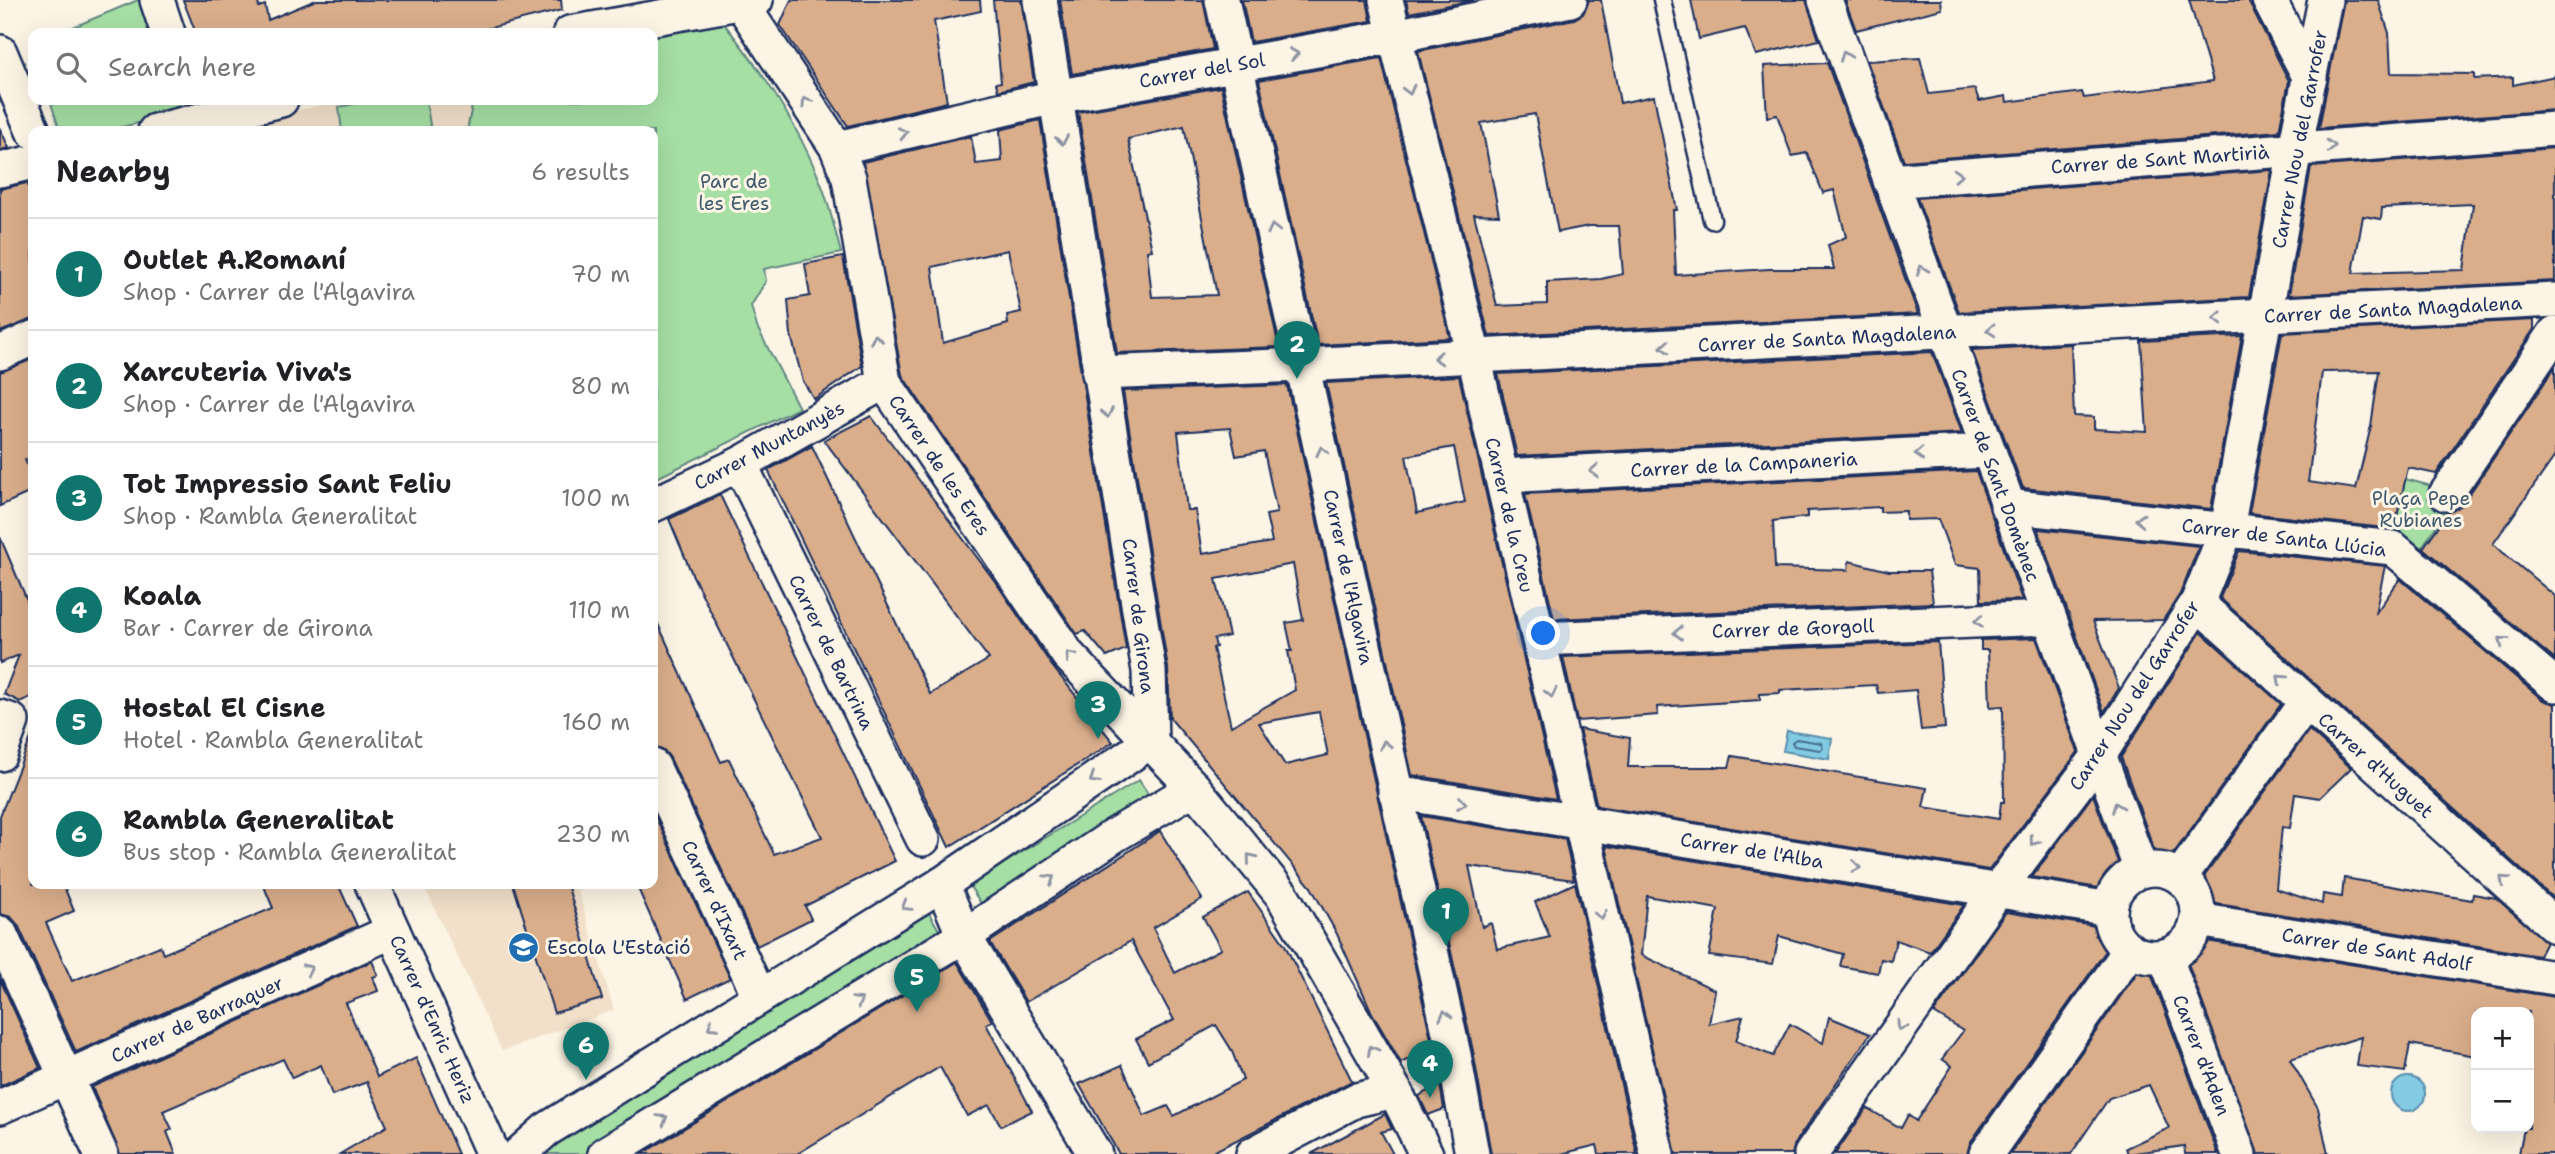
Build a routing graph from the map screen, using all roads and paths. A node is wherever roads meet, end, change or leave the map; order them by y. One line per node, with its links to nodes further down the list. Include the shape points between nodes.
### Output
1 (157, 0): 11 (street)
2 (1040, 0): 17 (street, Carrer de Girona)
3 (1222, 0): 15 (street, Carrer de l'Algavira)
4 (1386, 0): 13 (street, Carrer de la Creu)
5 (1570, 0): 13 (street, Carrer del Sol)
6 (1662, 0): 28 (lane)
7 (1825, 0): 27 (street, Carrer de Sant Domènec, one-way to 7)
8 (2269, 0): 16 (street)
9 (2325, 0): 16 (street, Carrer Nou del Garrofer)
10 (745, 1): 12 (street); 23 (street, Carrer de les Eres, one-way to 10)
11 (166, 28)
12 (597, 28)
13 (1395, 36): 15 (street, Carrer del Sol, one-way to 13); 35 (street, Carrer de la Creu, one-way to 35)
14 (0, 52): 20 (street)
15 (1236, 64): 17 (street, Carrer del Sol); 36 (street, Carrer de l'Algavira, one-way to 15)
16 (2310, 78): 24 (street, Carrer Nou del Garrofer)
17 (1055, 97): 23 (street, Carrer del Sol, one-way to 17); 37 (street, Carrer de Girona, one-way to 37)
18 (240, 105): 19 (street)
19 (191, 111): 21 (street)
20 (31, 126)
21 (164, 126)
22 (2555, 129): 24 (street, Carrer de Sant Martirià, one-way to 22)
23 (836, 148): 38 (street, Carrer de les Eres, one-way to 23, via 849,178)
24 (2295, 149): 27 (street, Carrer de Sant Martirià, one-way to 24); 30 (street, Carrer Nou del Garrofer)
25 (28, 163): 26 (street)
26 (0, 170)
27 (1890, 181): 31 (street, Carrer de Sant Domènec, one-way to 27)
28 (1712, 220)
29 (2555, 300): 30 (street, Carrer de Santa Magdalena)
30 (2266, 316): 31 (street, Carrer de Santa Magdalena, one-way to 31); 45 (street, Carrer Nou del Garrofer)
31 (1944, 332): 35 (street, Carrer de Santa Magdalena, one-way to 35); 39 (street, Carrer de Sant Domènec)
32 (2555, 333): 42 (street)
33 (28, 340): 34 (street)
34 (0, 353)
35 (1474, 356): 36 (street, Carrer de Santa Magdalena, one-way to 36); 41 (street, Carrer de la Creu)
36 (1303, 365): 37 (street, Carrer de Santa Magdalena); 57 (street, Carrer de l'Algavira, one-way to 36)
37 (1099, 373): 52 (street, Carrer de Girona, one-way to 52, via 1149,670)
38 (884, 382): 40 (street, Carrer Muntanyès); 52 (street, Carrer de les Eres, one-way to 38, via 1068,656)
39 (1987, 451): 41 (street, Carrer de la Campaneria, one-way to 41); 44 (street, Carrer de Sant Domènec)
40 (740, 464): 43 (street, Carrer Muntanyès); 59 (street, Carrer de Bartrina)
41 (1502, 476): 48 (street, Carrer de la Creu)
42 (2446, 494)
43 (658, 503)
44 (2007, 506): 45 (street, Carrer de Santa Llúcia, one-way to 44); 47 (street, Carrer de Sant Domènec)
45 (2227, 529): 46 (street, Carrer Nou del Garrofer); 49 (street, Carrer de Santa Llúcia, one-way to 45, via 2393,548)
46 (2197, 603): 50 (street, Carrer d'Huguet, one-way to 46); 54 (street, Carrer Nou del Garrofer)
47 (2047, 618): 48 (street, Carrer de Gorgoll, one-way to 48); 54 (street, Carrer de Sant Domènec)
48 (1539, 639): 58 (street, Carrer de la Creu, one-way to 58)
49 (2555, 685)
50 (2306, 702): 61 (street); 67 (street, Carrer d'Huguet, one-way to 50)
51 (15, 717): 53 (street)
52 (1151, 741): 56 (street); 62 (street, one-way to 62)
53 (0, 754)
54 (2098, 757): 60 (street, Carrer de Sant Domènec, one-way to 54); 64 (street, Carrer Nou del Garrofer, one-way to 64)
55 (658, 777): 74 (street, Carrer d'Ixart)
56 (1194, 788): 70 (street, one-way to 56); 76 (street, one-way to 56, via 1282,895)
57 (1395, 792): 58 (street, Carrer de l'Alba, one-way to 58); 85 (street, Carrer de l'Algavira, one-way to 57)
58 (1580, 822): 64 (street, Carrer de l'Alba, one-way to 64); 86 (street, Carrer de la Creu, one-way to 86)
59 (923, 839)
60 (2141, 870): 61 (street, via 2168,870); 65 (street, via 2120,885)
61 (2180, 877): 66 (street, via 2195,896)
62 (942, 884): 70 (street); 74 (street, one-way to 74)
63 (374, 889): 68 (street, Carrer d'Enric Heriz)
64 (1997, 891): 65 (street, Carrer de l'Alba); 87 (street, Carrer Nou del Garrofer, one-way to 87)
65 (2110, 909): 71 (street, via 2114,932)
66 (2198, 920): 72 (street, via 2187,943); 73 (street, Carrer de Sant Adolf)
67 (2555, 926)
68 (393, 931): 75 (street, Carrer de Barraquer, one-way to 68); 80 (street, Carrer d'Enric Heriz)
69 (0, 933): 75 (street)
70 (964, 936): 78 (street, one-way to 70); 82 (street)
71 (2130, 950): 72 (street); 88 (street)
72 (2165, 956): 89 (street, Carrer d'Aden)
73 (2555, 978)
74 (759, 996): 81 (street, one-way to 81, via 546,1130)
75 (68, 1078): 77 (street, Carrer de Barraquer); 79 (street)
76 (1395, 1091): 83 (street, via 1356,1100); 84 (street)
77 (0, 1107)
78 (613, 1152)
79 (101, 1154)
80 (493, 1154)
81 (519, 1154)
82 (1095, 1154)
83 (1253, 1154)
84 (1426, 1154)
85 (1472, 1154)
86 (1657, 1154)
87 (1811, 1154)
88 (1986, 1154)
89 (2239, 1154)

